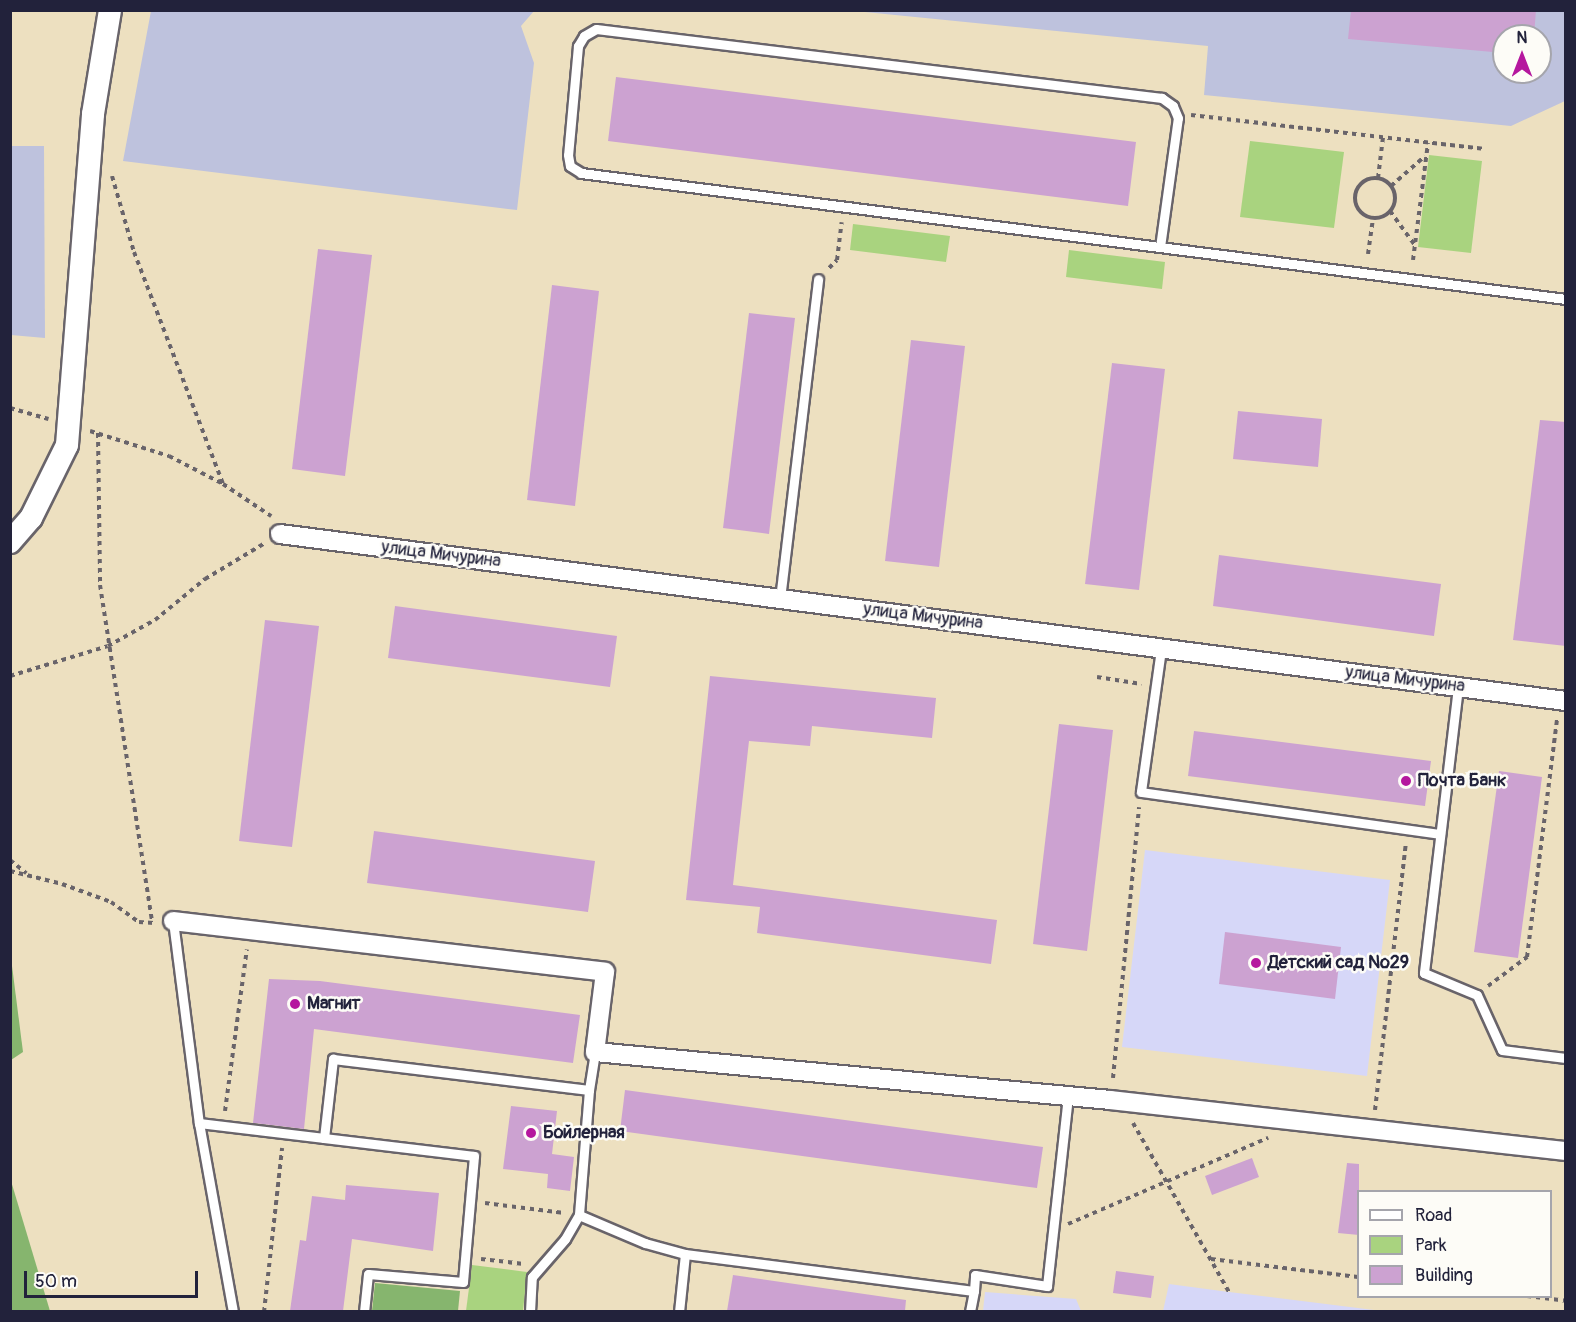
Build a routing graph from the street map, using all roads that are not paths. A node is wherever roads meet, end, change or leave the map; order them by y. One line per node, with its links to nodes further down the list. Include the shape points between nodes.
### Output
1 (110, 10): 6 (street, via 93,114 67,445 32,518)
2 (1160, 247): 2 (lane, via 580,173 570,166 568,155 578,46 584,36 596,29 1162,98 1176,113); 4 (lane)
3 (818, 279): 7 (lane)
4 (1566, 299)
5 (280, 534): 7 (street, улица Мичурина)
6 (10, 542)
7 (780, 599): 8 (street, улица Мичурина)
8 (1161, 649): 9 (street, улица Мичурина); 11 (lane, via 1141,792)
9 (1458, 687): 10 (street, улица Мичурина); 11 (lane)
10 (1562, 700)
11 (1440, 834): 14 (lane, via 1424,973 1477,994 1502,1050)
12 (173, 921): 13 (street, via 605,972); 17 (lane)
13 (595, 1052): 15 (lane); 16 (street)
14 (1566, 1058)
15 (589, 1090): 18 (lane, via 333,1059); 20 (lane)
16 (1068, 1096): 19 (street); 22 (lane, via 1047,1286 975,1275)
17 (199, 1123): 18 (lane); 23 (lane)
18 (324, 1138): 24 (lane, via 474,1156 463,1282 368,1274)
19 (1566, 1151)
20 (579, 1215): 21 (lane, via 645,1244); 25 (lane, via 565,1239 532,1277)
21 (685, 1254): 22 (lane); 26 (lane)
22 (974, 1291): 27 (lane)
23 (233, 1311)
24 (364, 1311)
25 (530, 1311)
26 (679, 1311)
27 (970, 1311)

